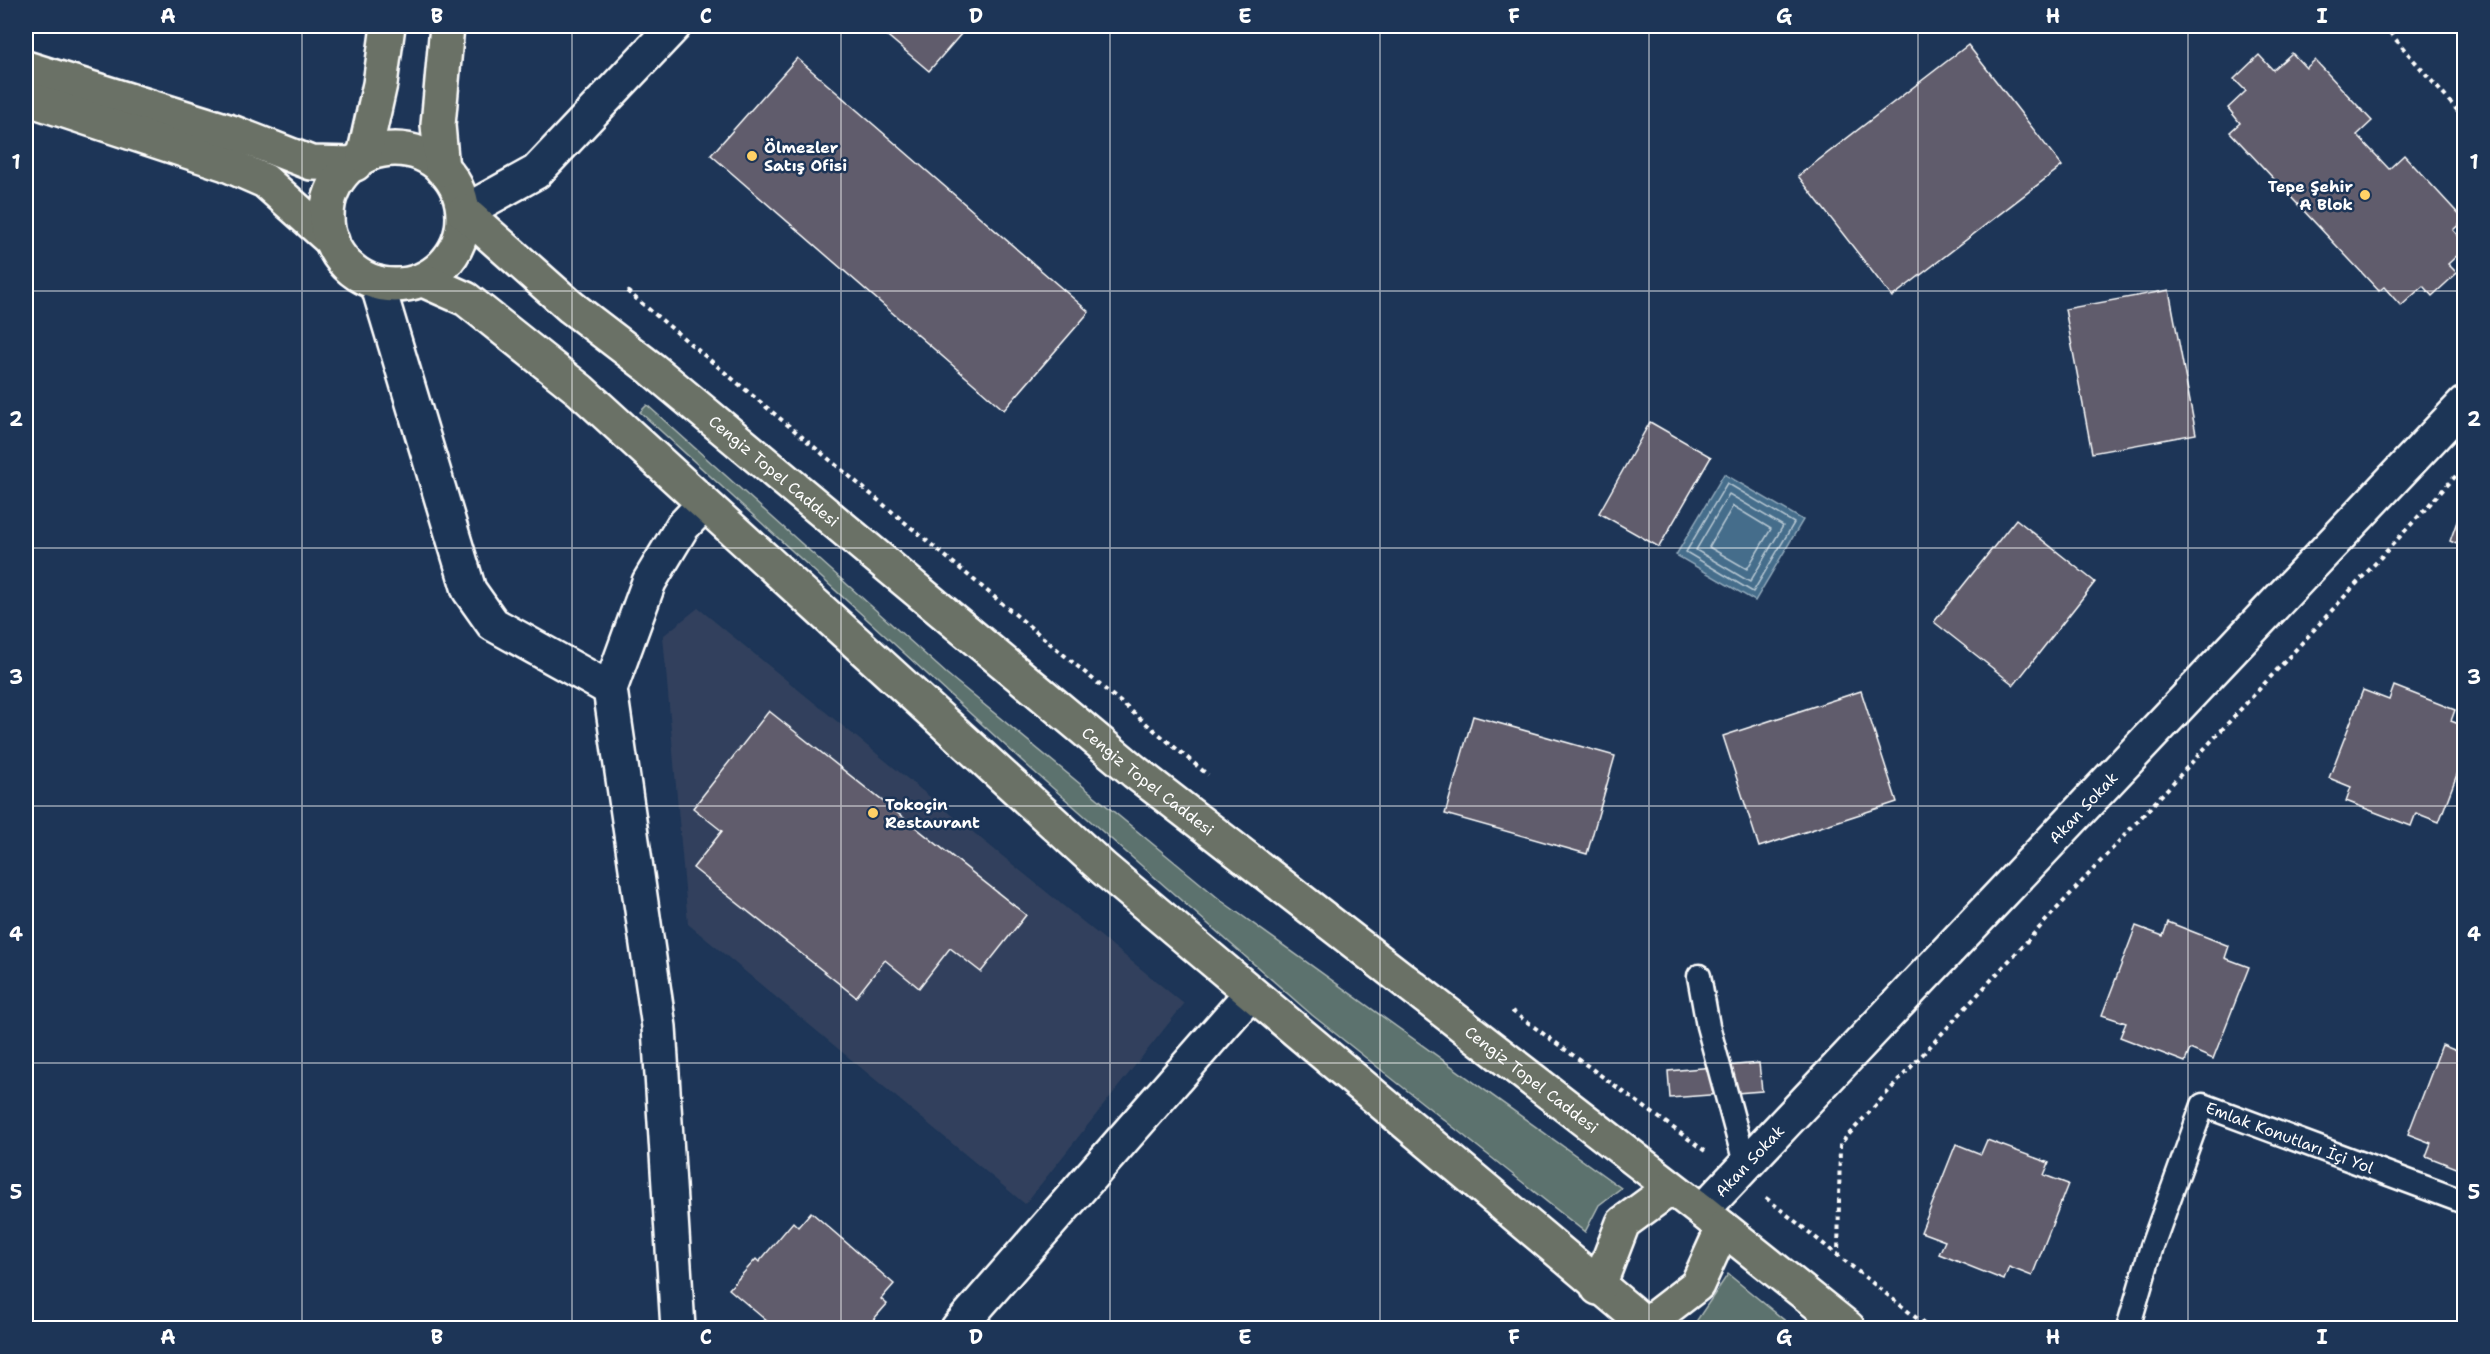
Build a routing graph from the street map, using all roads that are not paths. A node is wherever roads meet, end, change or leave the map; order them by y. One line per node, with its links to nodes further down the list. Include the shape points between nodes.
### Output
1 (388, 26): 7 (main road, via 380,84)
2 (447, 26): 8 (main road, via 438,125)
3 (674, 26): 9 (street, via 536,172)
4 (26, 68): 6 (main road)
5 (26, 98): 6 (main road)
6 (230, 149): 7 (main road, via 311,163); 10 (main road)
7 (359, 160): 8 (main road, via 386,150 409,151 431,159); 10 (main road, via 345,171 332,190 327,213)
8 (442, 169): 9 (main road, via 459,192)
9 (464, 212): 11 (main road, via 462,233 454,252); 19 (main road, Cengiz Topel Caddesi, via 571,307 652,369 1135,772)
10 (332, 241): 12 (main road, via 356,273)
11 (423, 280): 12 (main road, via 401,285); 14 (main road, via 466,299 535,353)
12 (377, 283): 15 (street, via 469,590 493,624)
13 (2464, 404): 18 (street, Akan Sokak)
14 (704, 504): 15 (street, via 682,526 649,582); 17 (main road, via 1103,868)
15 (610, 689): 24 (street, via 659,1027)
16 (1699, 976): 18 (lane)
17 (1251, 993): 22 (main road); 25 (street)
18 (1740, 1168): 21 (street, Akan Sokak)
19 (1671, 1188): 21 (main road, Cengiz Topel Caddesi); 22 (main road, via 1623,1223)
20 (2464, 1202): 27 (lane, Emlak Konutları İçi Yol, via 2203,1105 2152,1246)
21 (1712, 1220): 23 (main road, via 1697,1285); 26 (main road, Cengiz Topel Caddesi)
22 (1598, 1288): 23 (main road)
23 (1647, 1327)
24 (678, 1329)
25 (958, 1329)
26 (1848, 1329)
27 (2128, 1329)

